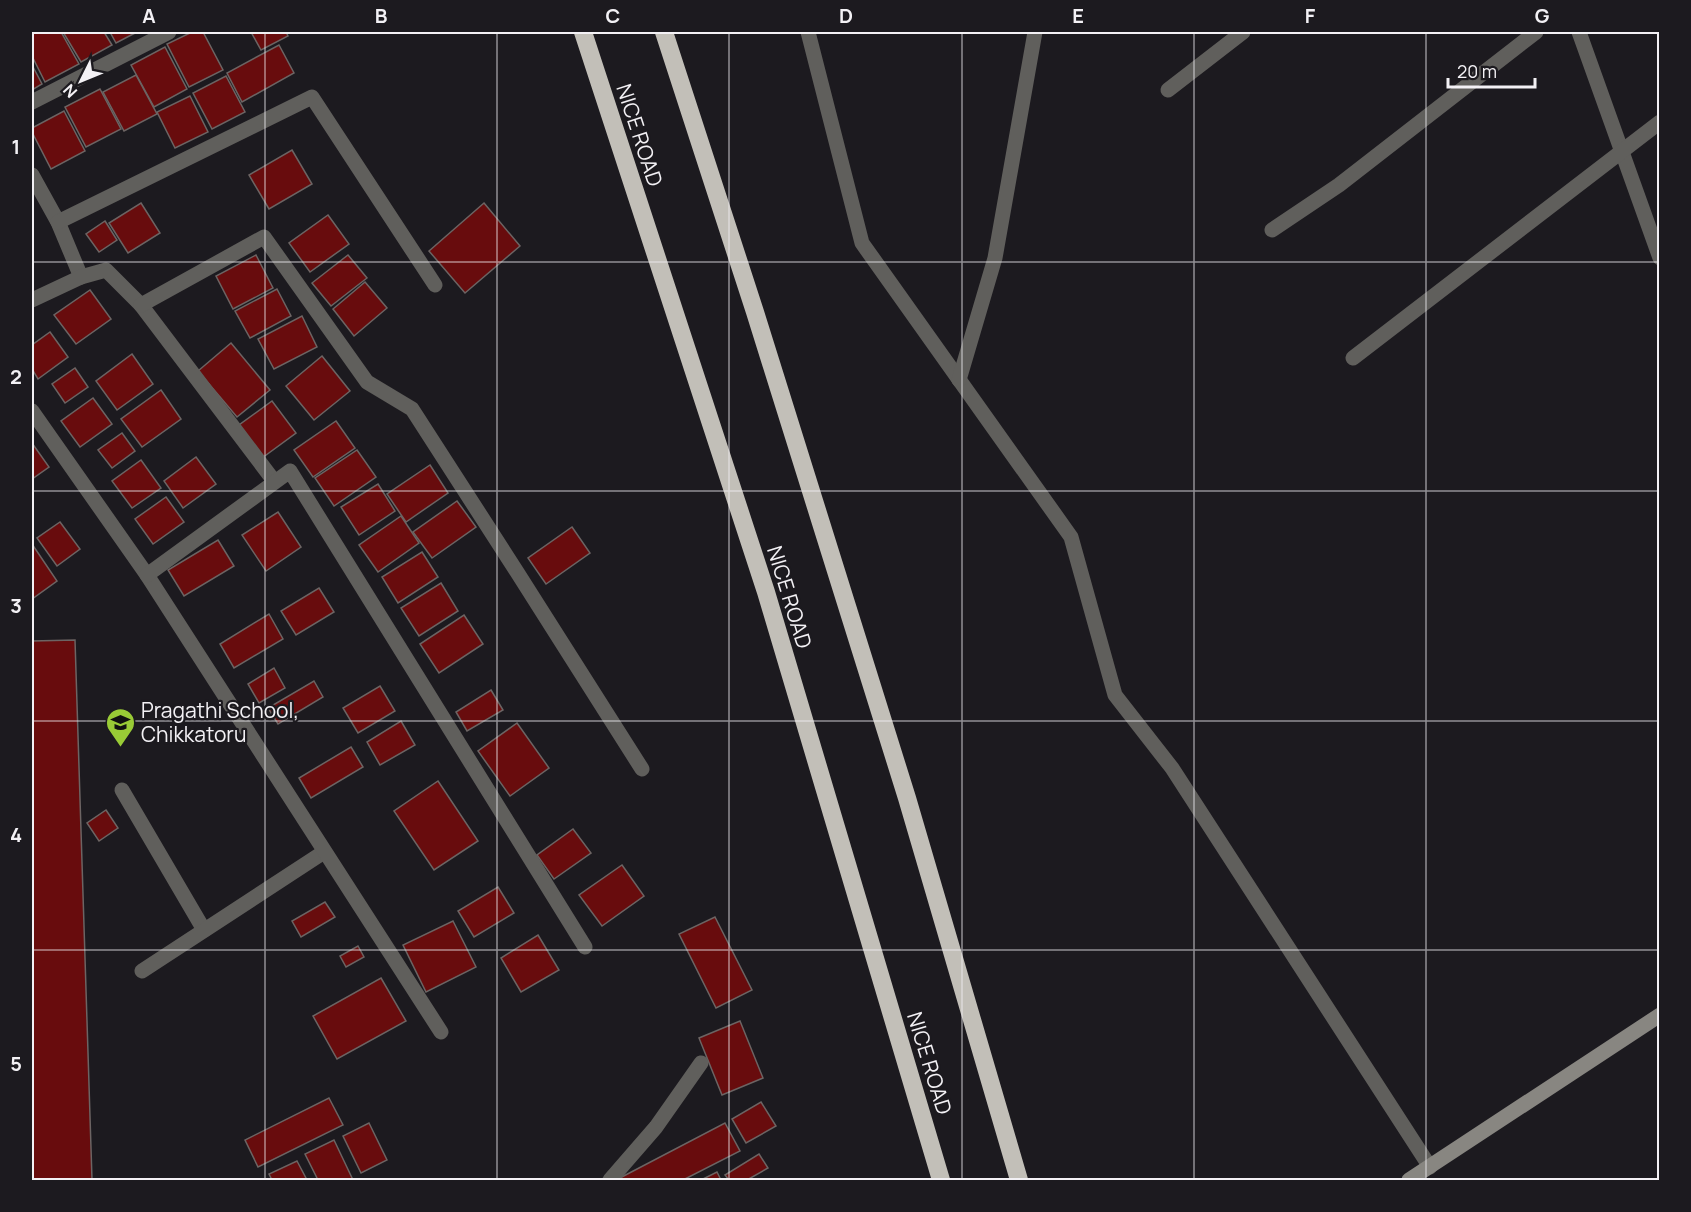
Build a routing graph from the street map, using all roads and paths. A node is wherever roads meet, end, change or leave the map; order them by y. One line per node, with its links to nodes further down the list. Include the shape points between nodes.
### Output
1 (169, 32): 10 (street)
2 (583, 32): 37 (highway, NICE ROAD, via 766,592)
3 (664, 32): 38 (highway, via 907,798)
4 (808, 32): 22 (street, via 862,243)
5 (1035, 32): 22 (street, via 995,258)
6 (1243, 32): 9 (street)
7 (1536, 32): 15 (street, via 1339,185)
8 (1579, 32): 12 (street)
9 (1168, 90)
10 (32, 102)
11 (1659, 122): 12 (street)
12 (1622, 150): 16 (street); 21 (street)
13 (32, 175): 14 (street)
14 (58, 222): 17 (street); 18 (street, via 312,97)
15 (1272, 230)
16 (1659, 258)
17 (81, 277): 19 (street); 20 (street, via 106,270)
18 (435, 285)
19 (32, 300)
20 (141, 305): 24 (street); 26 (street, via 264,237 367,382 411,409)
21 (1353, 358)
22 (959, 380): 35 (street, via 1071,537 1115,695 1172,768)
23 (32, 411): 25 (street)
24 (274, 481): 25 (street); 30 (street, via 290,471)
25 (147, 575): 28 (street)
26 (642, 769)
27 (123, 790): 29 (street)
28 (324, 852): 29 (street); 33 (street)
29 (204, 930): 31 (street)
30 (585, 947)
31 (142, 971)
32 (1659, 1015): 35 (street)
33 (441, 1032)
34 (701, 1063): 36 (street, via 656,1127)
35 (1430, 1167): 39 (street)
36 (610, 1180)
37 (940, 1180)
38 (1019, 1180)
39 (1409, 1180)

